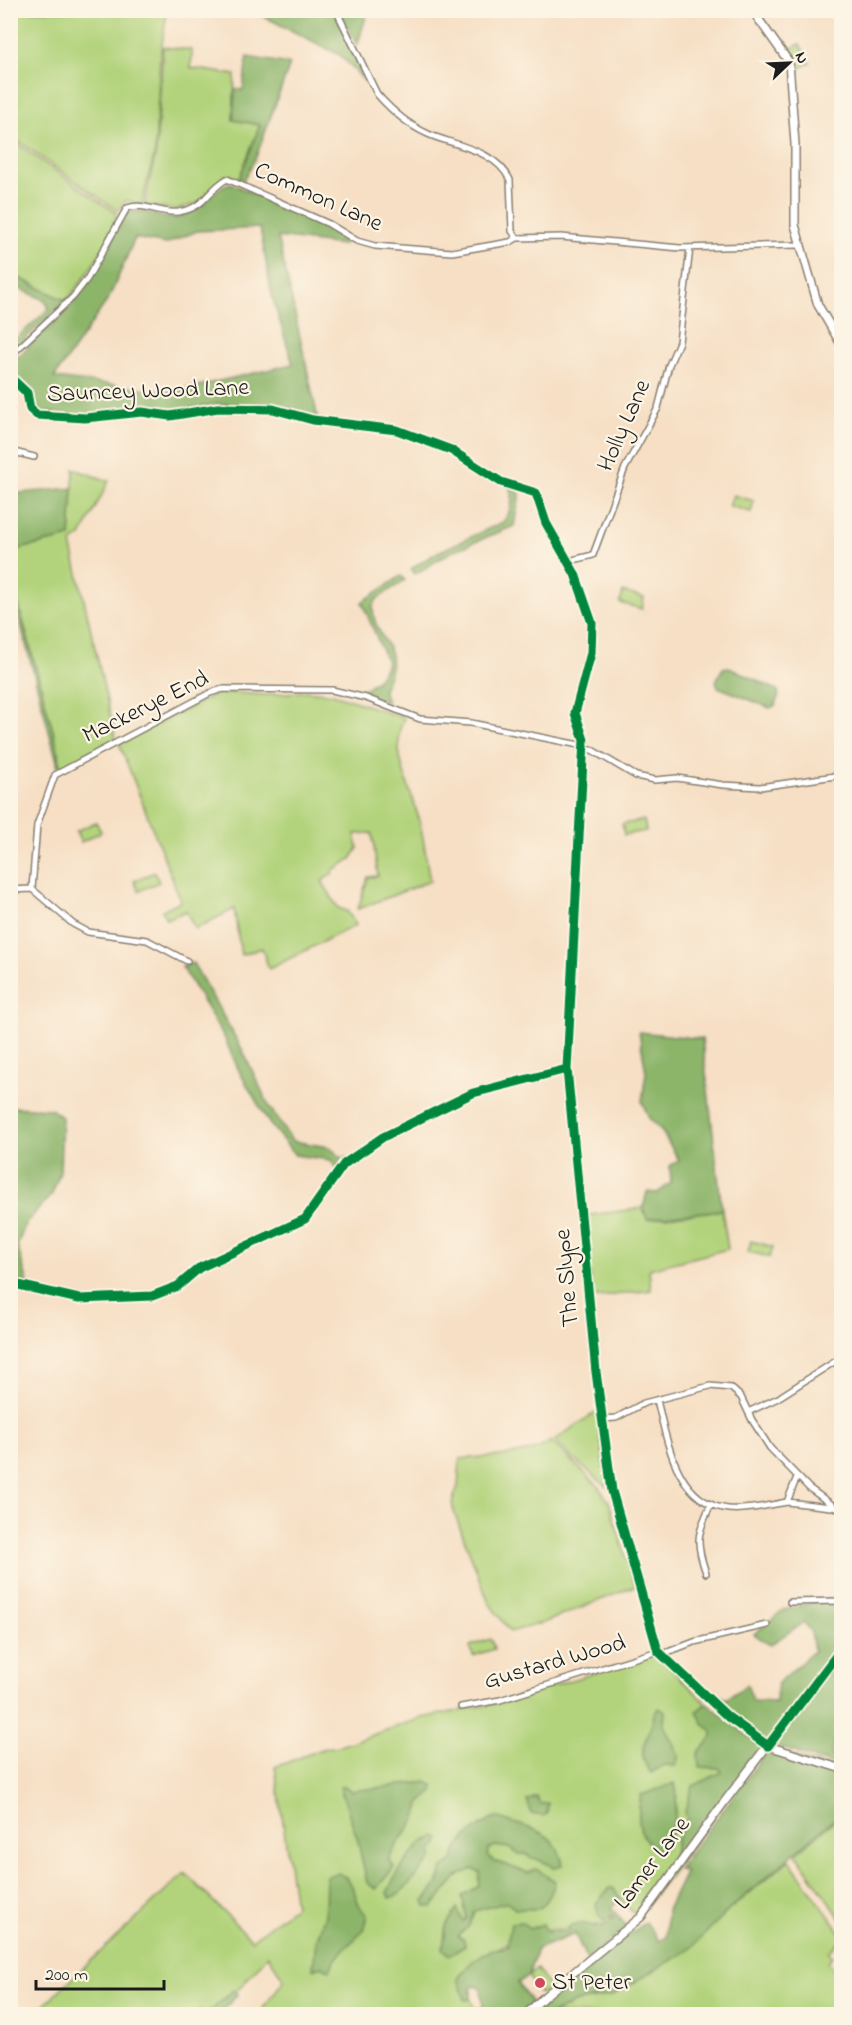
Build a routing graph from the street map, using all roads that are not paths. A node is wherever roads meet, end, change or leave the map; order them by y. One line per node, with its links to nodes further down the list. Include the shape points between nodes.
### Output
1 (336, 10): 3 (street, via 383,101 411,124 471,148 507,173 512,231)
2 (752, 10): 4 (main road, via 784,52 791,69 795,225)
3 (517, 238): 5 (street, via 571,237); 7 (street, Common Lane, via 452,252 375,246 227,179 208,198 181,211 127,208 73,297)
4 (799, 245): 5 (street); 6 (main road, via 824,318)
5 (690, 248): 11 (street, Holly Lane, via 679,342 658,408 625,468 593,555)
6 (842, 346)
7 (10, 356)
8 (10, 377): 11 (street, Sauncey Wood Lane, via 27,393 30,410 37,415 85,418 142,412 170,416 218,408 273,409 313,420 397,430 429,440 501,482 536,493 546,523)
9 (10, 451): 10 (street)
10 (34, 456)
11 (569, 561): 12 (street, Sauncey Wood Lane, via 592,623 591,653 575,713)
12 (584, 737): 13 (street, Sauncey Wood Lane); 14 (street, Sauncey Wood Lane)
13 (584, 748): 14 (street, Mackerye End); 16 (street, Mackerye End, via 471,723 420,719 366,698 332,690 217,691 56,775 37,825); 19 (street, The Slype)
14 (592, 750): 15 (street, via 636,776 656,780 677,778 760,787)
15 (842, 775)
16 (32, 889): 17 (street); 18 (street, via 88,932 147,940)
17 (10, 890)
18 (187, 961)
19 (567, 1069): 20 (street, via 473,1092 383,1137 344,1164 305,1219 199,1268 177,1286 152,1296 79,1299); 24 (street, The Slype)
20 (10, 1283)
21 (842, 1357): 23 (street)
22 (657, 1400): 23 (street, via 710,1386 725,1386 737,1391); 24 (street, via 614,1419); 27 (street, via 675,1466 687,1484)
23 (748, 1412): 25 (street, via 762,1438)
24 (602, 1419): 35 (street, The Slype, via 612,1491)
25 (797, 1477): 26 (street); 28 (street)
26 (788, 1502): 27 (street, via 729,1509); 28 (street)
27 (711, 1504): 30 (street, via 697,1543)
28 (833, 1507): 29 (street)
29 (842, 1512)
30 (706, 1573)
31 (842, 1601): 32 (street)
32 (790, 1602)
33 (767, 1625): 35 (street, Gustard Wood)
34 (842, 1648): 37 (main road, Lamer Lane)
35 (659, 1653): 36 (street, Gustard Wood, via 500,1700); 37 (street, via 728,1717)
36 (461, 1707)
37 (768, 1746): 38 (main road); 39 (main road, Lamer Lane, via 641,1917)
38 (842, 1769)
39 (526, 2014)

